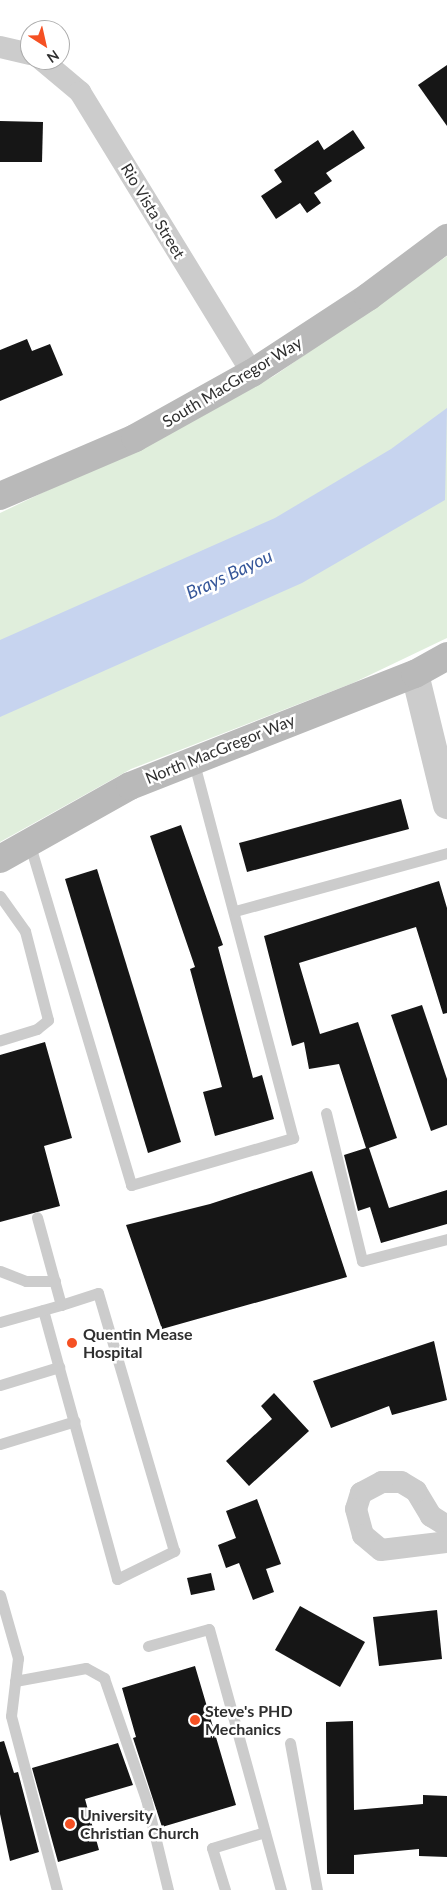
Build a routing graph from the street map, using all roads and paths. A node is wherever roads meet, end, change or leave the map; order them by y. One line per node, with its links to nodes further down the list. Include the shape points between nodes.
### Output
1 (0, 47): 2 (street)
2 (20, 52)
3 (54, 70): 5 (street, Rio Vista Street, via 80,92)
4 (447, 238): 5 (main road, South MacGregor Way, via 368,297)
5 (252, 373): 6 (main road, South MacGregor Way, via 135,438)
6 (0, 496)
7 (447, 656): 8 (main road, North MacGregor Way)
8 (416, 674): 9 (main road, North MacGregor Way); 10 (street)
9 (193, 760): 11 (main road, North MacGregor Way, via 130,786); 15 (lane)
10 (447, 806)
11 (28, 840): 13 (main road, North MacGregor Way); 15 (lane, via 131,1185 294,1138)
12 (447, 853): 15 (lane)
13 (0, 859)
14 (0, 896): 16 (lane, via 25,931 48,1020 37,1029)
15 (235, 911)
16 (0, 1040)
17 (326, 1113): 19 (lane, via 362,1261)
18 (37, 1217): 21 (lane)
19 (447, 1239)
20 (0, 1271): 21 (lane, via 26,1281)
21 (55, 1281): 22 (lane)
22 (61, 1305): 23 (lane); 27 (lane, via 98,1293 174,1551 117,1579)
23 (42, 1310): 24 (lane); 25 (lane)
24 (0, 1322)
25 (59, 1367): 26 (lane); 27 (lane)
26 (0, 1385)
27 (75, 1421): 28 (lane)
28 (0, 1444)
29 (447, 1526): 30 (street, via 431,1516 416,1491 400,1482 382,1482 362,1494 356,1509 363,1535 381,1550)
30 (447, 1542)
31 (0, 1595): 33 (lane, via 18,1658)
32 (148, 1646): 35 (lane, via 208,1629)
33 (15, 1681): 36 (lane, via 11,1716); 37 (lane, via 86,1668 104,1678 133,1757)
34 (290, 1743): 40 (lane)
35 (265, 1832): 38 (lane, via 212,1848); 39 (lane)
36 (57, 1890)
37 (168, 1890)
38 (225, 1890)
39 (281, 1890)
40 (317, 1890)

